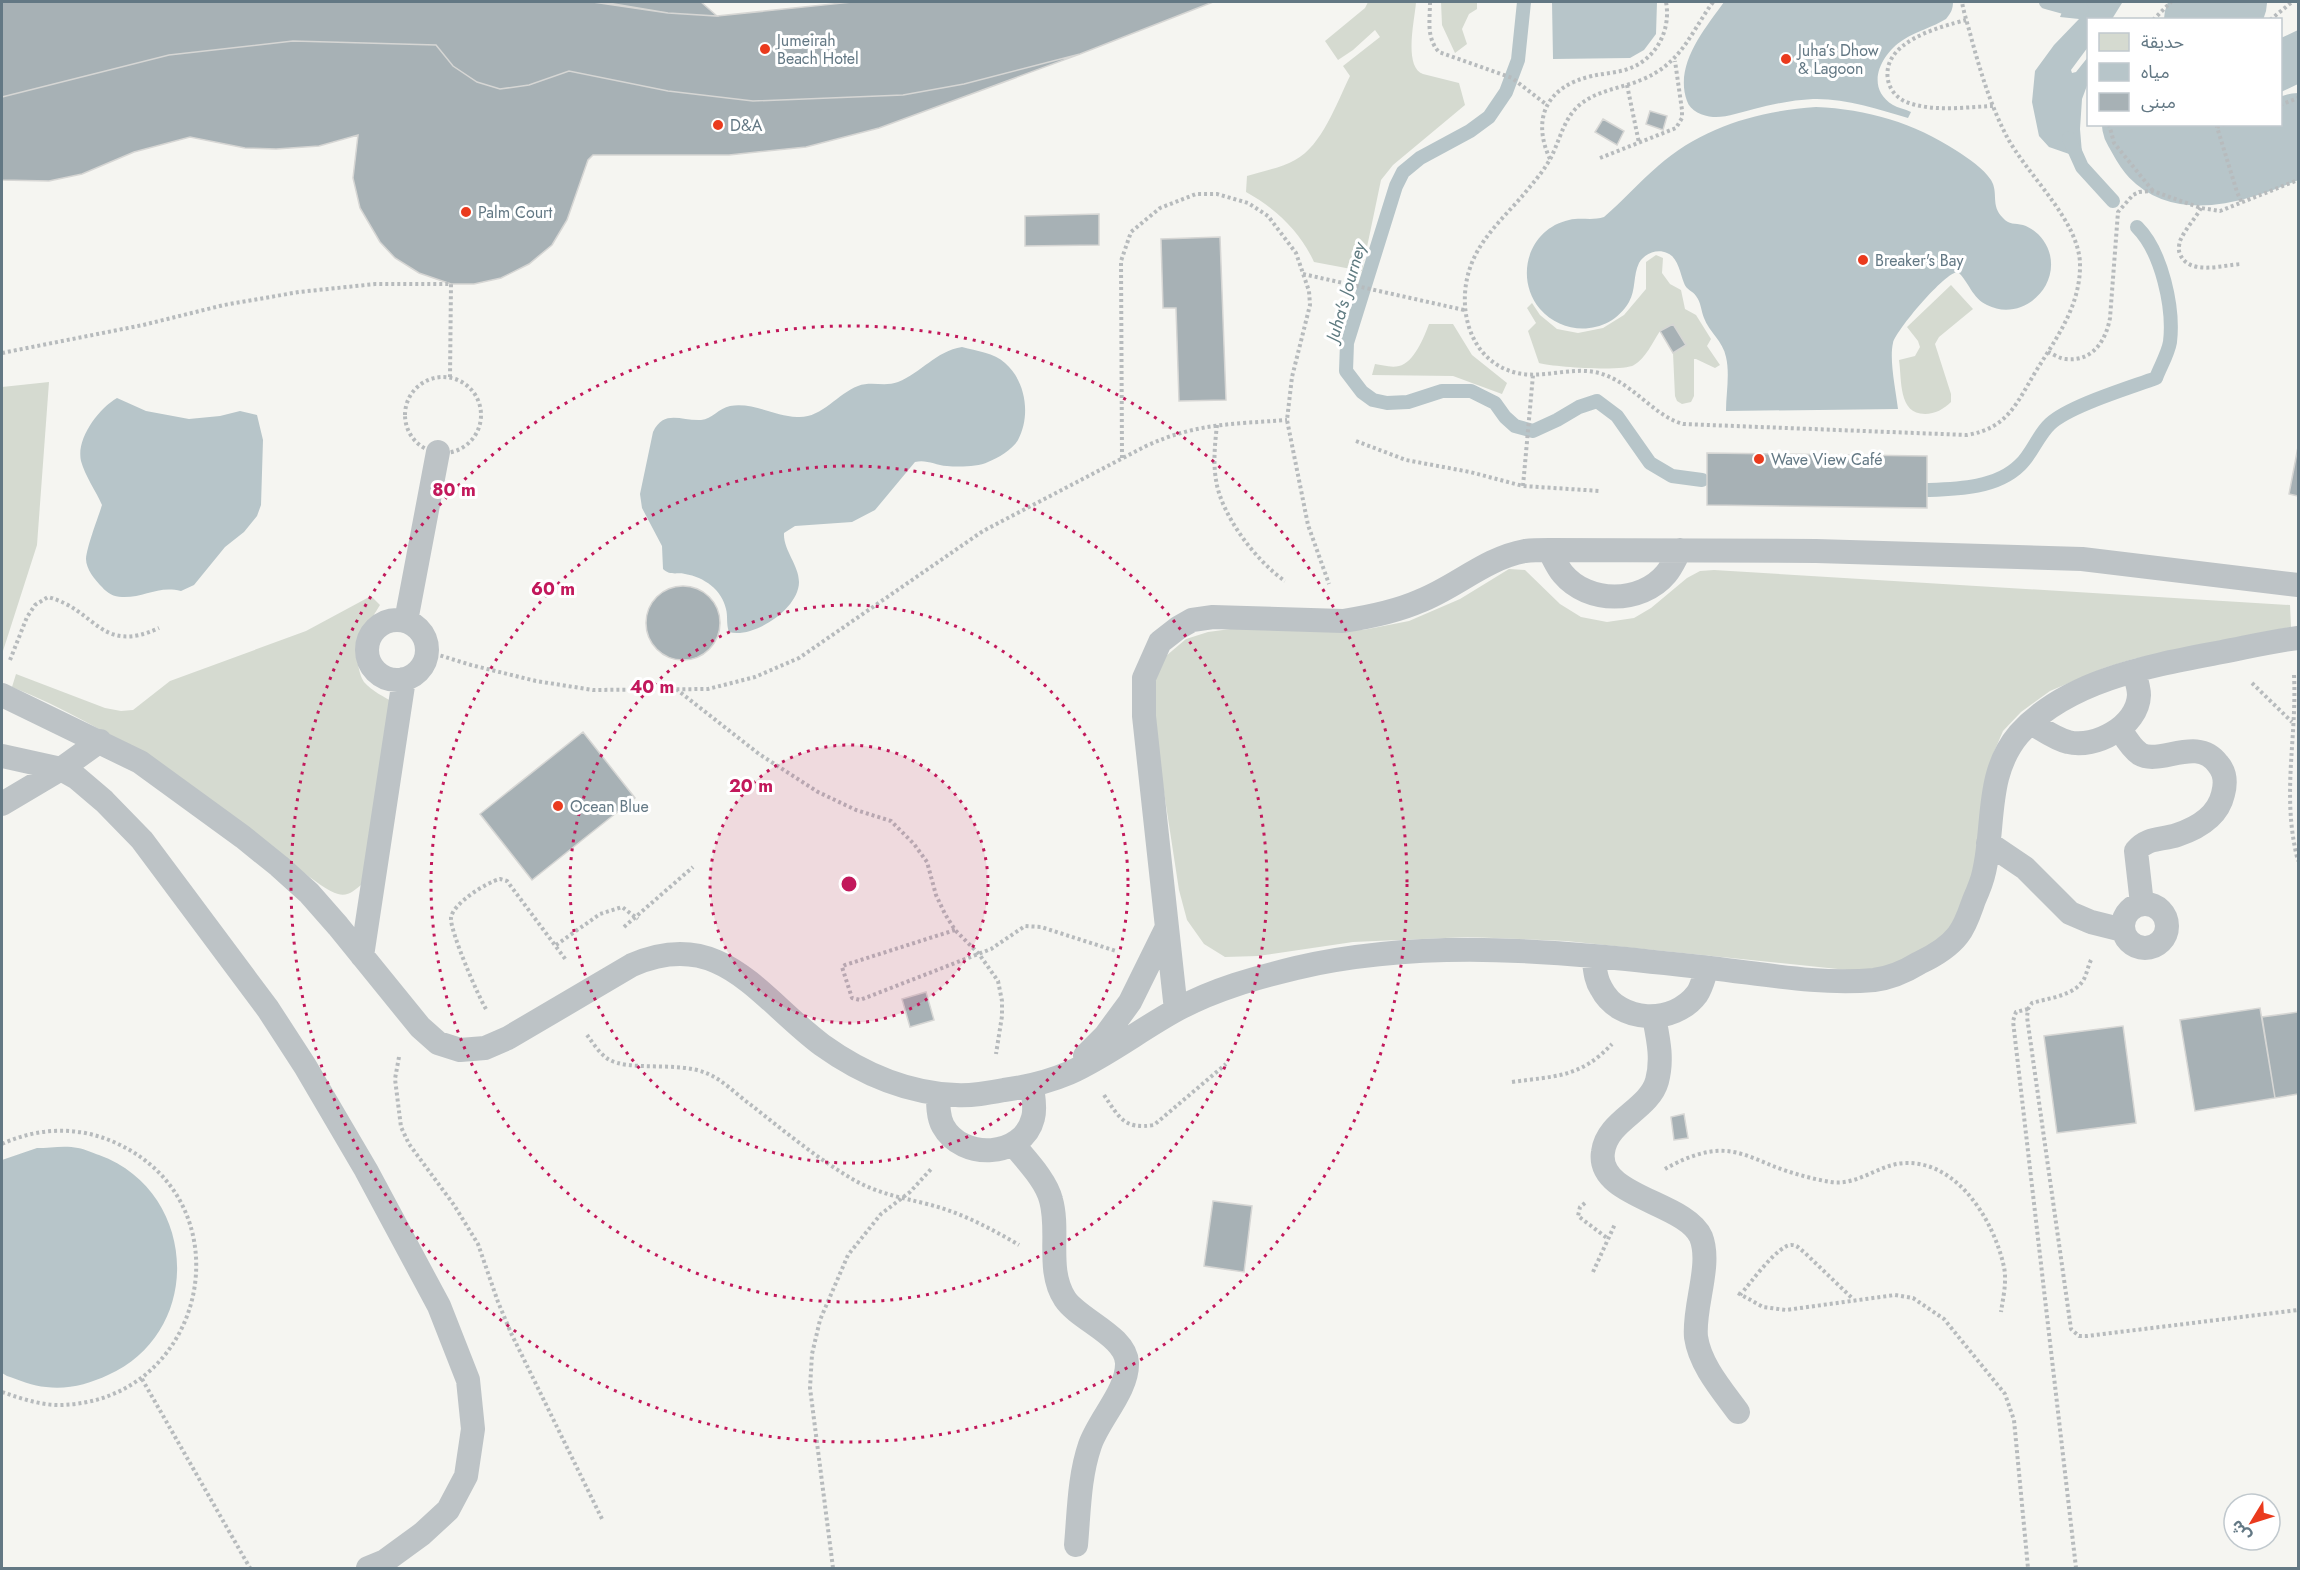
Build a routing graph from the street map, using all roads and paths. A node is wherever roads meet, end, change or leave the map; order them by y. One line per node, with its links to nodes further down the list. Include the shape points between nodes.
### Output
1 (1430, 2): 14 (path, via 1432,44 1439,52 1512,78)
2 (1666, 2): 14 (path, via 1667,23 1661,41 1649,56 1634,67 1565,86)
3 (1713, 2): 10 (path)
4 (1962, 2): 9 (path)
5 (2171, 2): 7 (path)
6 (2292, 2): 8 (path)
7 (2155, 18)
8 (2272, 18)
9 (1966, 20): 15 (path); 15 (path, via 1925,32 1907,42 1889,67 1891,88 1908,103 1923,106)
10 (1675, 60): 11 (path, via 1651,76); 18 (path, via 1682,110 1680,123 1669,132)
11 (1626, 85): 18 (path); 20 (path, via 1592,96 1575,109)
12 (2298, 98): 13 (path)
13 (2282, 104)
14 (1547, 105): 20 (path, via 1540,120 1540,132)
15 (1993, 106): 28 (path, via 2011,143 2068,225 2076,243 2080,261 2075,302)
16 (2110, 126): 22 (path, via 2114,142)
17 (2220, 126): 23 (path)
18 (1639, 143): 19 (path)
19 (1600, 158)
20 (1550, 160): 27 (path, via 1474,256)
21 (2298, 180): 23 (path)
22 (2153, 191): 24 (path); 28 (path, via 2133,195 2118,212 2107,335 2098,348 2083,357 2065,359)
23 (2242, 203): 24 (path, via 2220,211)
24 (2201, 208): 25 (path, via 2181,240 2181,256 2195,267)
25 (2241, 264)
26 (1303, 274): 27 (path); 32 (path, via 1310,305 1292,376); 36 (path, via 1296,253 1268,216 1248,203 1217,194 1196,194 1160,208 1131,232 1121,261 1119,294)
27 (1464, 310): 30 (path, via 1475,343 1485,354 1505,369)
28 (2048, 352): 30 (path, via 2012,411 1998,425 1967,435 1683,424 1664,417 1628,387 1601,374 1581,371)
29 (2, 353): 31 (path, via 299,292 375,284 451,284)
30 (1533, 375): 37 (path)
31 (450, 377)
32 (1287, 420): 33 (path); 44 (path, via 1308,525)
33 (1217, 424): 36 (path, via 1172,434); 42 (path, via 1216,481 1223,503 1252,550)
34 (1356, 441): 37 (path, via 1406,460)
35 (438, 452): 43 (lane)
36 (1122, 459): 51 (path, via 983,531 799,658 755,677 708,689)
37 (1523, 486): 38 (path)
38 (1600, 491)
39 (1549, 550): 40 (lane); 40 (lane, via 1563,575 1587,592 1615,598 1643,592 1666,575); 44 (lane, via 1525,551 1503,558 1421,601)
40 (1680, 550): 41 (lane, via 2082,559)
41 (2298, 585)
42 (1294, 587)
43 (406, 621): 47 (lane, via 422,633); 50 (lane, via 380,625 367,648 370,663 381,675)
44 (1343, 621): 63 (lane, via 1213,617 1192,620 1160,642 1144,678 1144,716)
45 (159, 628): 48 (path, via 128,638 108,633 62,600 48,597 34,605 27,617)
46 (2292, 639): 49 (lane); 60 (path, via 2295,694 2288,790)
47 (427, 651): 50 (lane, via 423,666); 51 (path, via 547,683 593,690)
48 (6, 670)
49 (2134, 672): 53 (lane, via 2080,691); 54 (lane, via 2139,696 2135,709)
50 (404, 679): 68 (lane)
51 (675, 688): 64 (path, via 759,754 818,792 891,821 927,862 936,895)
52 (2, 694): 55 (lane)
53 (2031, 723): 54 (lane, via 2070,743 2107,738); 59 (lane, via 2003,758 1992,795)
54 (2120, 729): 62 (lane, via 2141,754 2199,752 2211,756 2224,771 2220,806 2211,816 2177,835 2149,840 2136,851)
55 (100, 741): 57 (lane); 68 (lane, via 140,762 279,866 309,893)
56 (2, 756): 57 (lane)
57 (61, 770): 58 (lane); 108 (lane, via 104,801 142,840 268,1009 366,1170 438,1306 468,1380 473,1429 466,1476 448,1510 422,1534)
58 (2, 804)
59 (1988, 843): 66 (lane, via 2025,868 2070,913); 72 (lane, via 1984,873 1960,933 1940,952 1910,968 1881,979 1847,981)
60 (2298, 861)
61 (693, 867): 65 (path)
62 (2142, 904): 66 (lane, via 2131,909 2125,918); 66 (lane, via 2163,912 2168,923 2166,935 2149,948 2138,947)
63 (1167, 927): 70 (lane); 74 (lane)
64 (956, 930): 67 (path); 67 (path, via 845,965 842,973 852,998 860,1000)
65 (618, 931)
66 (2126, 935): 73 (path, via 2092,959 2078,987)
67 (979, 954): 70 (path, via 1019,929 1033,925); 88 (path, via 998,981 1002,1001)
68 (362, 956): 78 (lane)
69 (1593, 956): 72 (lane); 74 (lane, via 1474,949 1382,952 1250,980 1214,991); 75 (lane, via 1600,988 1618,1007)
70 (1152, 962): 84 (lane, via 1105,1036)
71 (570, 966): 76 (path, via 507,881 500,879 485,885 454,909 451,917)
72 (1707, 968): 77 (lane, via 1701,986 1689,1002)
73 (2028, 1009): 100 (path, via 2072,1329 2079,1336 2087,1336); 111 (path, via 2016,1012 2013,1021)
74 (1176, 1010): 84 (lane)
75 (1629, 1012): 77 (lane); 85 (path, via 1611,1045 1591,1064 1577,1071)
76 (488, 1013)
77 (1654, 1017): 93 (lane, via 1660,1056 1656,1083 1644,1102 1618,1125 1603,1152 1608,1172)
78 (420, 1028): 81 (path); 89 (lane, via 438,1043 460,1050 485,1048 632,965 669,953 694,954 741,975 807,1033 862,1070)
79 (577, 1037): 94 (path, via 585,1032 598,1050 621,1063 680,1066 709,1074 832,1166 877,1192)
80 (392, 1050): 81 (path)
81 (399, 1057): 82 (path); 105 (path, via 395,1079 400,1126 477,1244 511,1333)
82 (409, 1062)
83 (1226, 1064): 87 (path, via 1154,1125 1130,1126 1101,1092)
84 (1070, 1072): 86 (lane)
85 (1512, 1082)
86 (1032, 1086): 88 (lane); 92 (lane, via 1033,1119)
87 (1109, 1087)
88 (989, 1093): 89 (lane)
89 (938, 1094): 90 (lane, via 943,1126)
90 (951, 1136): 92 (lane, via 970,1149 992,1151); 94 (path, via 931,1171)
91 (2, 1144): 102 (path, via 47,1131 76,1131 105,1139 133,1151 175,1192 196,1248 192,1307 180,1335)
92 (1013, 1144): 96 (lane, via 1051,1198)
93 (1632, 1193): 95 (lane, via 1693,1226 1701,1237); 97 (path); 101 (path, via 1676,1163 1724,1151 1833,1182 1858,1180 1902,1163 1923,1163 1946,1174 1966,1191 1982,1214 2004,1268)
94 (902, 1200): 96 (path, via 928,1204 988,1227); 109 (path, via 881,1214 848,1255 820,1320 812,1353 810,1388)
95 (1703, 1265): 98 (path); 104 (lane, via 1696,1337 1709,1370)
96 (1055, 1266): 106 (lane, via 1065,1299 1077,1313 1121,1346 1127,1361 1126,1376 1099,1426 1085,1463)
97 (1593, 1272)
98 (1740, 1295): 99 (path, via 1763,1307 1786,1310); 99 (path, via 1778,1252 1795,1245)
99 (1854, 1300): 110 (path, via 1895,1296 1913,1298 1928,1307 1944,1319 2005,1394 2014,1420)
100 (2298, 1310)
101 (2001, 1312)
102 (142, 1379): 103 (path, via 88,1402 58,1405); 107 (path)
103 (2, 1392)
104 (1738, 1412)
105 (603, 1521)
106 (1076, 1545)
107 (250, 1569)
108 (368, 1569)
109 (832, 1569)
110 (2028, 1569)
111 (2076, 1569)

